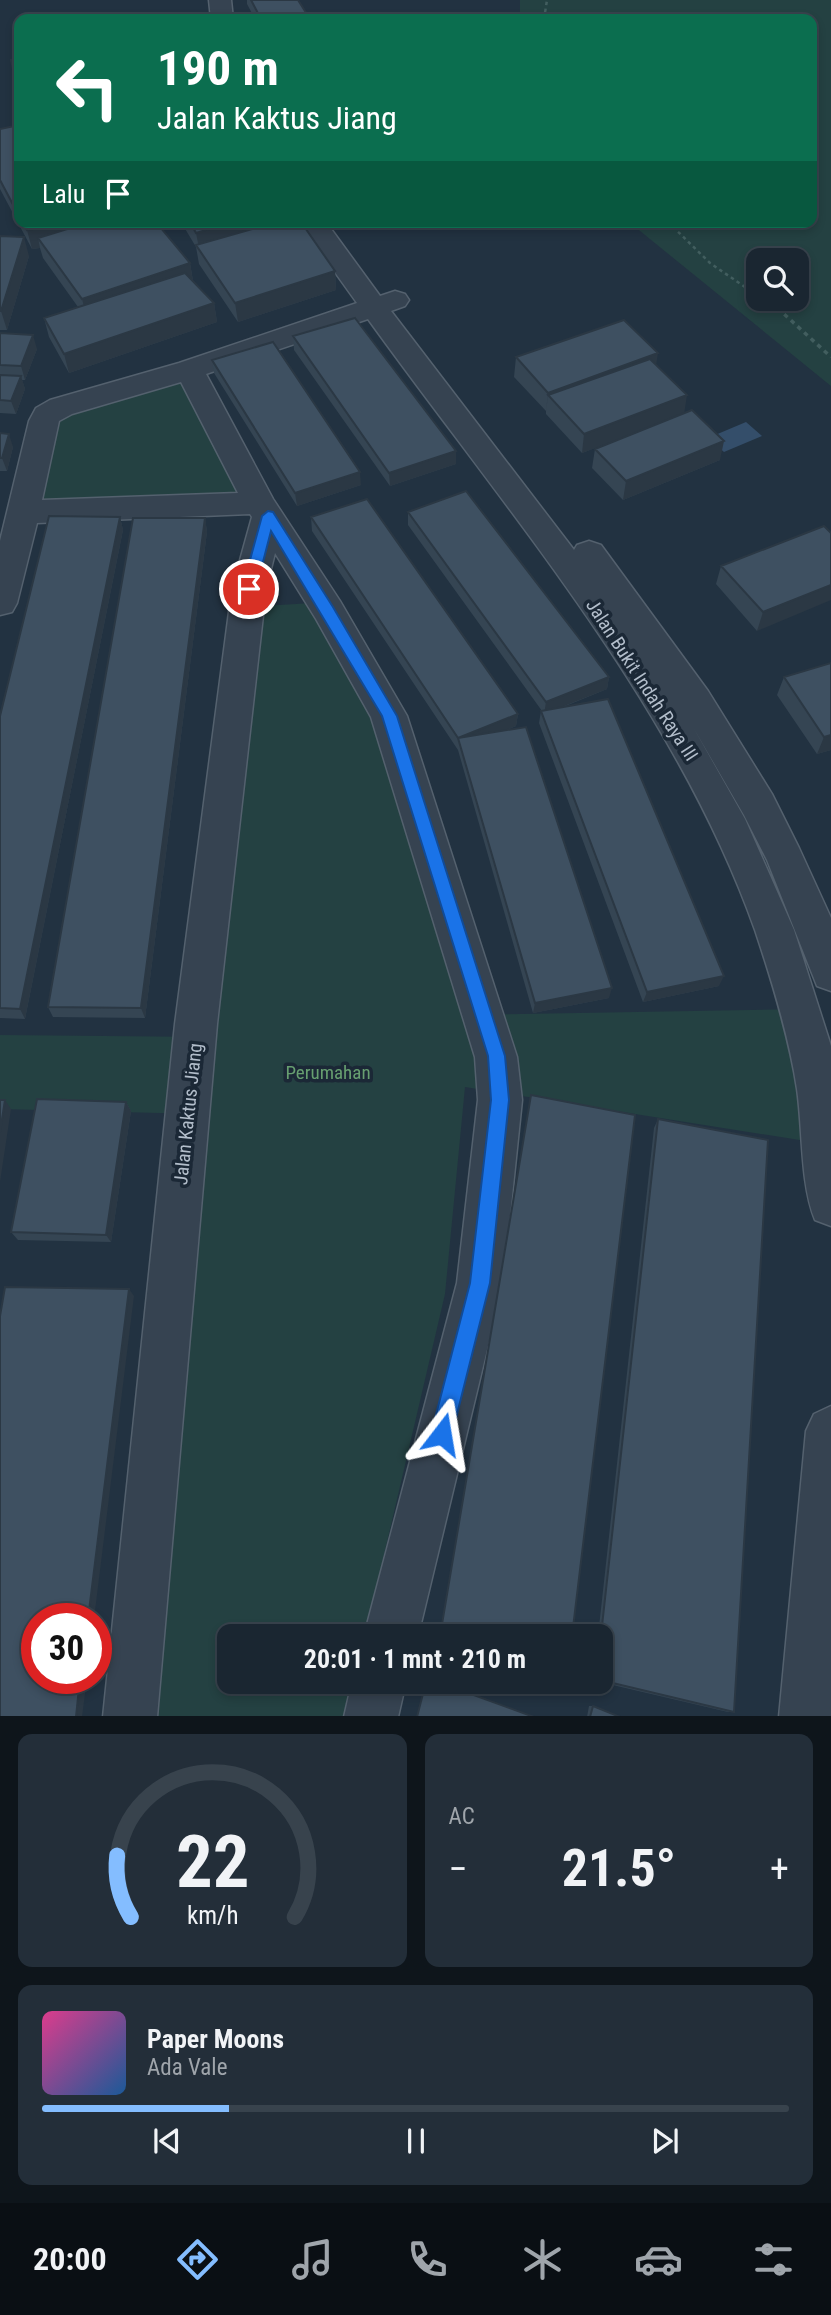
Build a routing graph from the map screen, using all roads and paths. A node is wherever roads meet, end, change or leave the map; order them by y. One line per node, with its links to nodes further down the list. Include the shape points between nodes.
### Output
1 (317, 228): 5 (street, Jalan Bukit Indah Raya III)
2 (341, 228): 5 (street)
3 (673, 228): 4 (path, via 688,246)
4 (746, 289)
5 (383, 303): 8 (street); 12 (street, Jalan Bukit Indah Raya III, via 553,545)
6 (780, 311): 7 (path)
7 (831, 357)
8 (189, 370): 9 (street); 10 (street, via 47,415)
9 (264, 510): 10 (street); 16 (street, via 389,716 496,1056 500,1100 480,1283); 18 (street, Jalan Kaktus Jiang, via 249,589 196,1024)
10 (24, 512): 11 (street)
11 (0, 603)
12 (651, 657): 13 (street, via 730,755 797,881); 14 (street, Jalan Bukit Indah Raya III, via 757,887 778,943 810,1047)
13 (831, 972)
14 (831, 1204)
15 (831, 1431): 20 (street)
16 (394, 1624)
17 (376, 1694): 19 (street)
18 (130, 1716)
19 (370, 1716)
20 (806, 1716)

